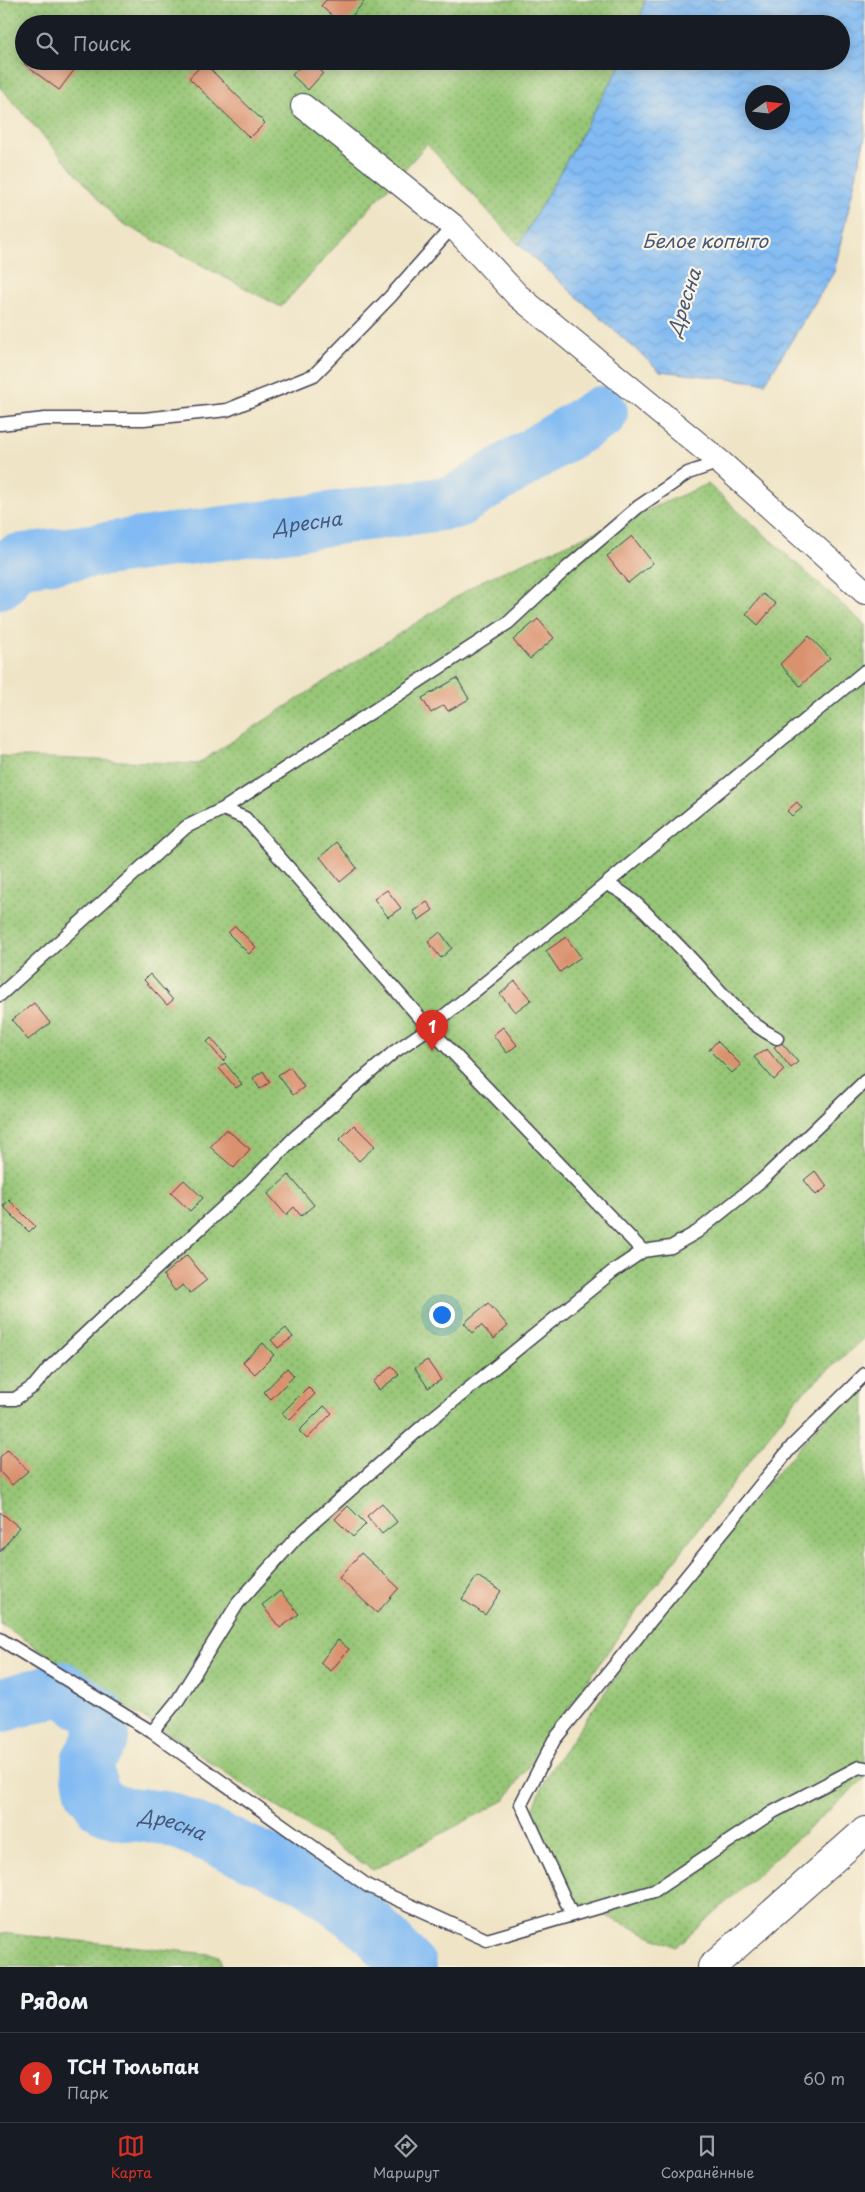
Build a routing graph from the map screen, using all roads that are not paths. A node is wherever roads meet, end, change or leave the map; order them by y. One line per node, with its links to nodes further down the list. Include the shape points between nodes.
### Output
1 (303, 106): 2 (street)
2 (454, 226): 3 (lane, via 314,375 227,410 144,419 44,419); 4 (street, via 516,295)
3 (0, 424)
4 (720, 462): 5 (street); 7 (lane, via 688,473 638,508 508,623)
5 (865, 592)
6 (865, 672): 8 (lane)
7 (223, 808): 9 (lane, via 186,827); 10 (lane, via 246,818)
8 (606, 884): 10 (lane); 11 (lane, via 617,888 641,908 750,1022)
9 (0, 995)
10 (429, 1028): 13 (lane); 15 (lane, via 394,1052 295,1137 251,1182 95,1324 34,1386 15,1399)
11 (777, 1038)
12 (865, 1081): 13 (lane, via 762,1180 697,1232 671,1247)
13 (643, 1251): 17 (lane, via 612,1272 431,1419 297,1537 238,1603 178,1700)
14 (865, 1374): 20 (lane, via 792,1445 554,1740 521,1804)
15 (0, 1399)
16 (0, 1639): 17 (lane)
17 (152, 1732): 20 (lane, via 368,1886 487,1940)
18 (865, 1768): 20 (lane, via 858,1767 774,1812 654,1891)
19 (865, 1831): 21 (main road)
20 (572, 1915)
21 (712, 1967)

